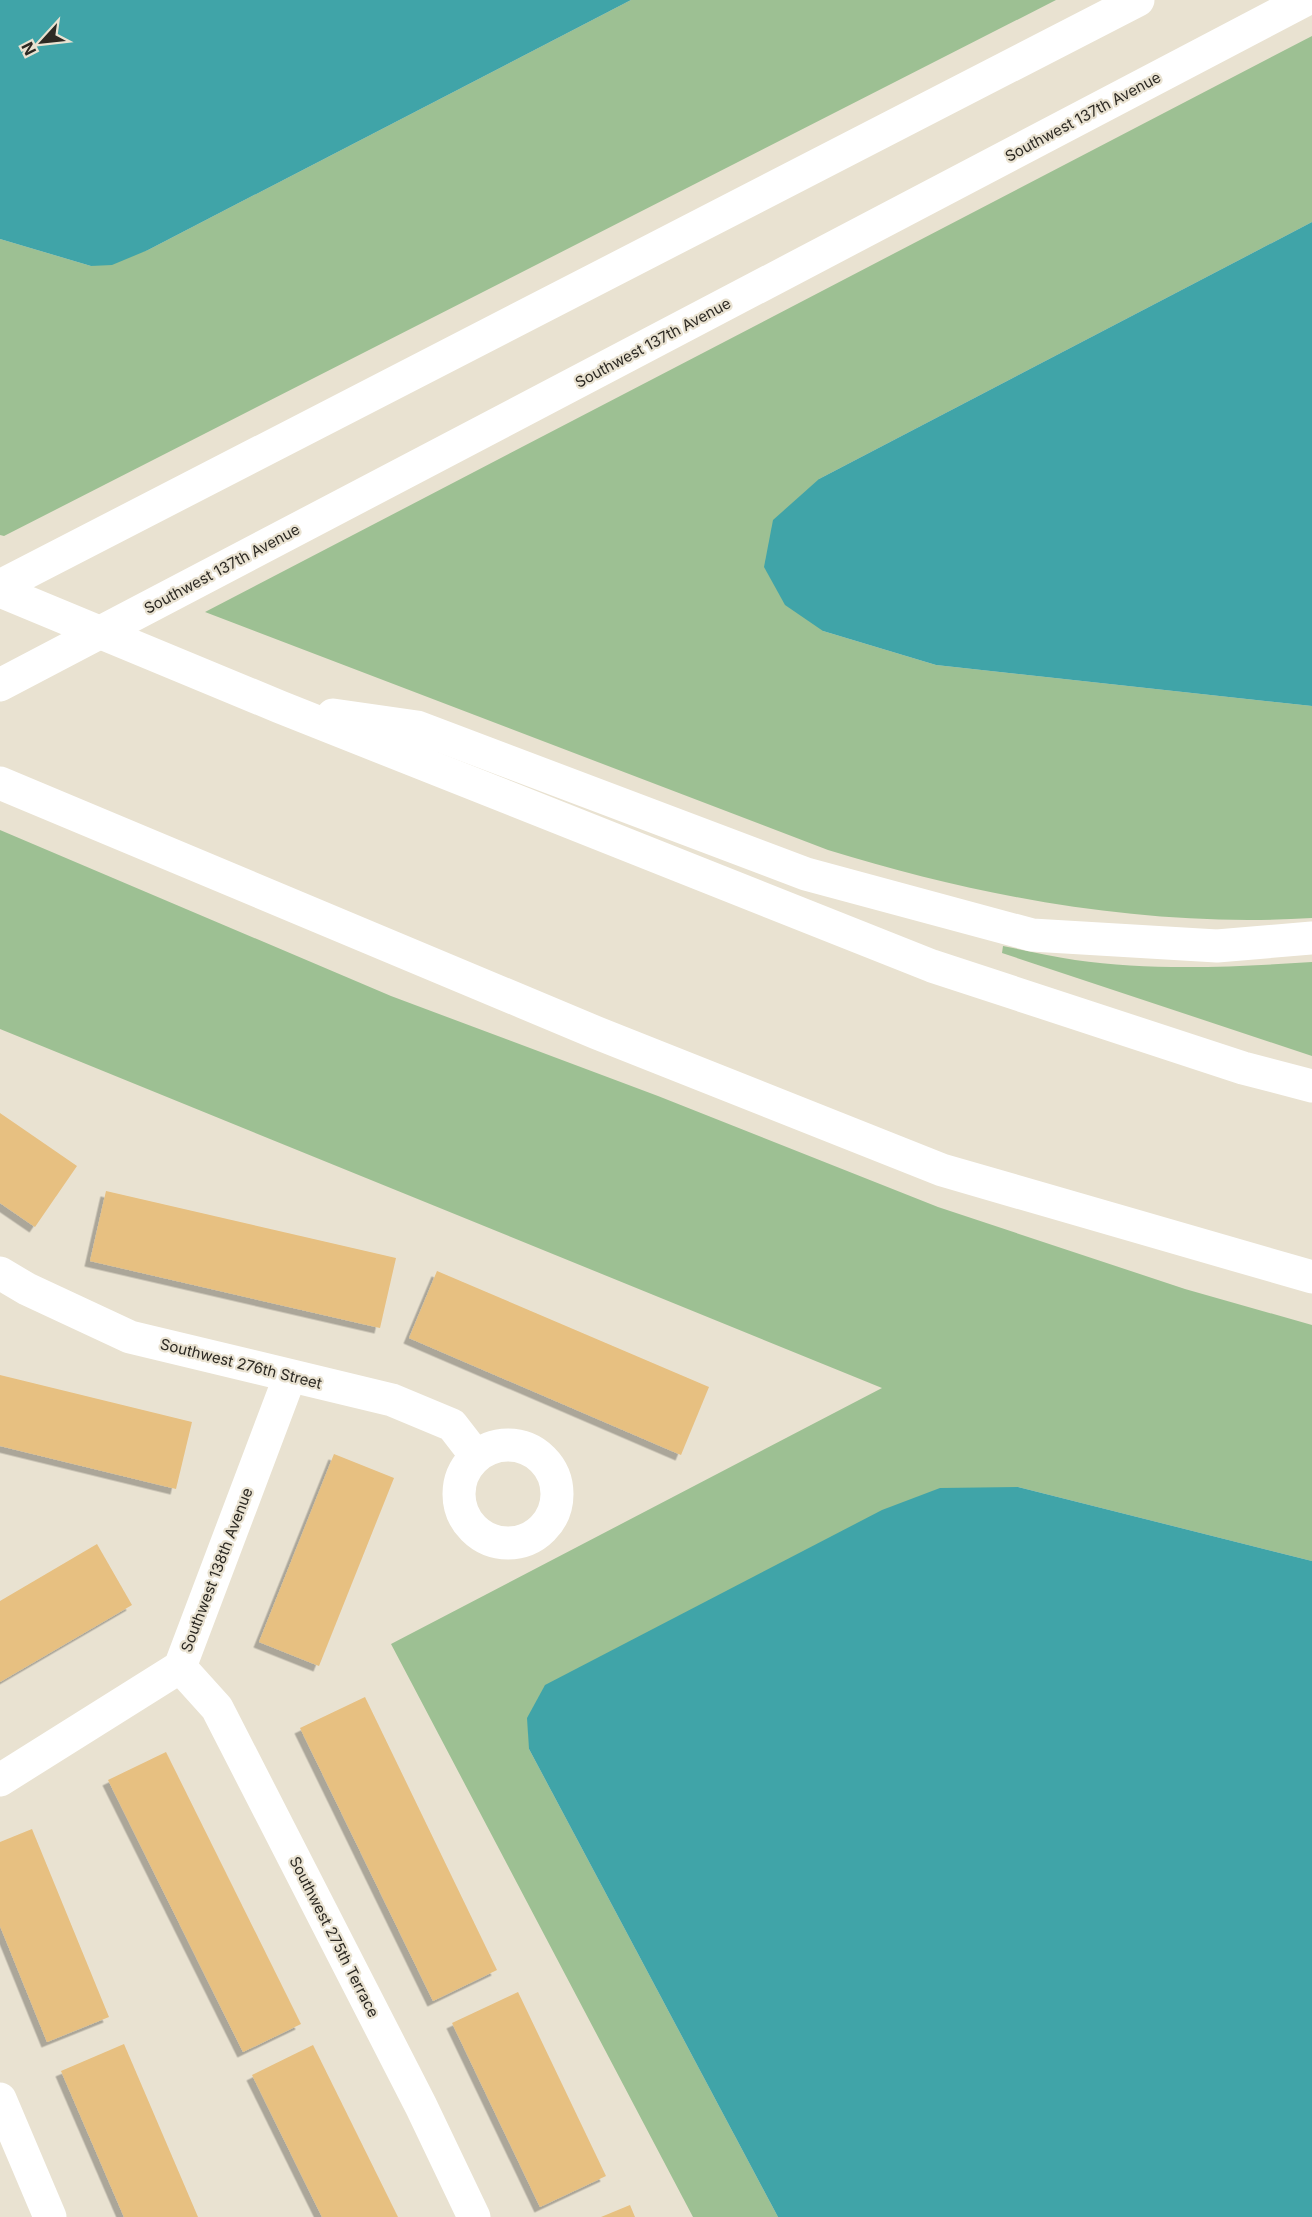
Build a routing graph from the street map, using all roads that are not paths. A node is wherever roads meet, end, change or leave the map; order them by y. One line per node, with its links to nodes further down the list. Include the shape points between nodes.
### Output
1 (1138, 0): 3 (main road)
2 (1305, 0): 5 (main road, Southwest 137th Avenue)
3 (0, 586)
4 (0, 591): 6 (main road)
5 (0, 686)
6 (280, 707): 8 (main road, via 417,727 806,874 1032,935 1217,946); 9 (main road, via 932,966 1243,1068)
7 (0, 783): 11 (main road, via 597,1033 942,1170)
8 (1312, 938)
9 (1312, 1086)
10 (0, 1273): 12 (main road, Southwest 276th Street, via 130,1336)
11 (1312, 1276)
12 (291, 1376): 13 (main road, Southwest 276th Street, via 392,1400 452,1425); 14 (main road, Southwest 138th Avenue)
13 (476, 1456)
14 (180, 1667): 15 (main road, Southwest 138th Avenue); 18 (main road, Southwest 275th Terrace, via 217,1708)
15 (0, 1780)
16 (0, 2099): 17 (main road)
17 (50, 2217)
18 (474, 2217)

